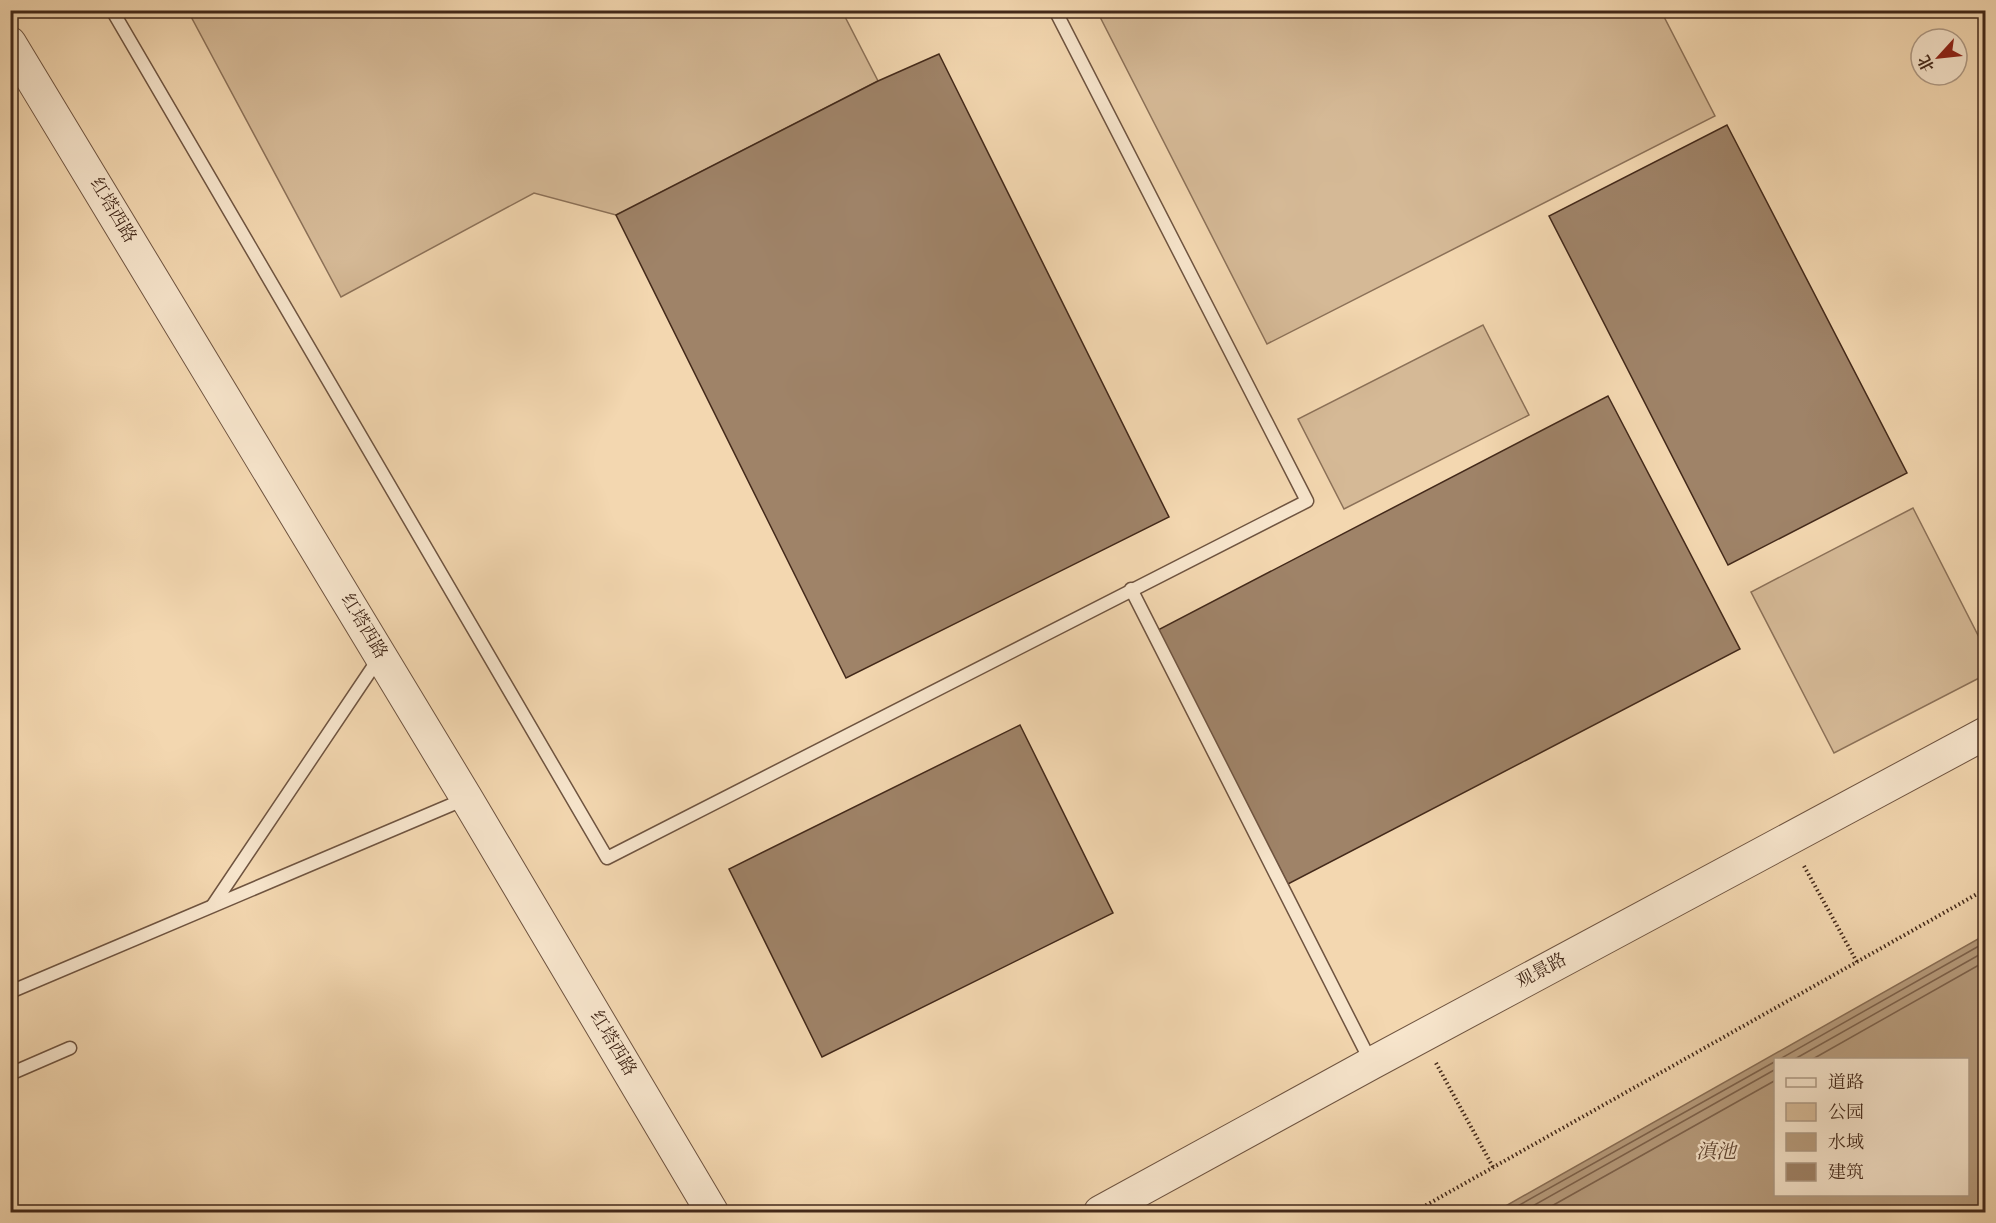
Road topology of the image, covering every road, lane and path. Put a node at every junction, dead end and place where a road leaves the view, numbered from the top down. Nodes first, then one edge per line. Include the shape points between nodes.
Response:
1 (112, 10) edge
2 (1056, 10) edge
3 (10, 43) edge
4 (1131, 590) junction
5 (381, 656) junction
6 (1986, 733) edge
7 (466, 799) junction
8 (1790, 839) junction
9 (1986, 890) edge
10 (212, 906) junction
11 (1857, 962) junction
12 (10, 992) edge
13 (1421, 1037) junction
14 (70, 1048) dead end
15 (1372, 1063) junction
16 (10, 1074) edge
17 (1493, 1167) junction
18 (712, 1212) edge
19 (1100, 1212) edge
20 (1414, 1212) edge

1 - 4 lane via 607,858
2 - 4 lane via 1306,501
3 - 5 street, 红塔西路
4 - 15 lane
5 - 7 street, 红塔西路
5 - 10 lane
6 - 8 street, 观景路
7 - 10 lane
7 - 18 street, 红塔西路
8 - 11 path
8 - 13 street, 观景路
9 - 11 path
10 - 12 lane
11 - 17 path
13 - 15 street, 观景路
13 - 17 path
14 - 16 lane
15 - 19 street, 观景路
17 - 20 path

